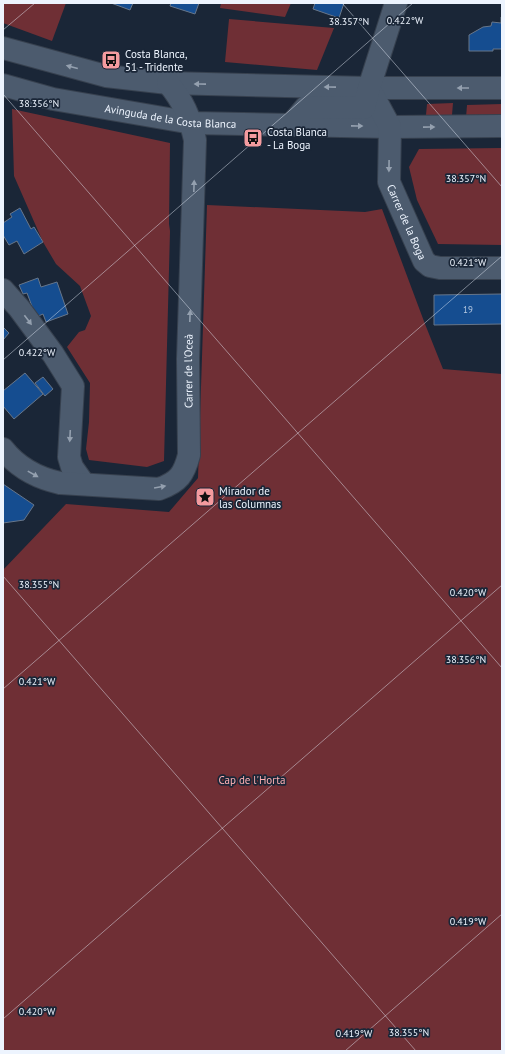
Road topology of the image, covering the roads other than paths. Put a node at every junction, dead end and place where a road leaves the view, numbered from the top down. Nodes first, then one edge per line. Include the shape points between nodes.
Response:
1 (396, 3) edge
2 (3, 48) edge
3 (168, 83) junction
4 (3, 85) edge
5 (369, 88) junction
6 (502, 88) edge
7 (192, 123) junction
8 (291, 125) junction
9 (502, 126) edge
10 (390, 127) junction
11 (502, 268) edge
12 (3, 290) edge
13 (4, 451) edge
14 (84, 484) junction

1 - 5 street
3 -> 2 street via 106,76
5 -> 3 street
3 - 7 street, Carrer de l'Oceà via 179,97
4 - 7 street, Avinguda de la Costa Blanca via 53,99
6 -> 5 street
5 - 8 street via 364,108 306,107
5 - 10 street
7 - 8 street, Avinguda de la Costa Blanca
14 -> 7 street, Carrer de l'Oceà via 160,489 180,478 186,468 189,455 188,359 195,140
8 -> 10 street, Avinguda de la Costa Blanca
10 -> 9 street, Avinguda de la Costa Blanca
10 -> 11 street, Carrer de la Boga via 389,182 424,261 430,266 440,268
12 -> 14 street via 53,354 73,386 68,457
13 -> 14 street, Carrer de l'Oceà via 31,474 60,483

